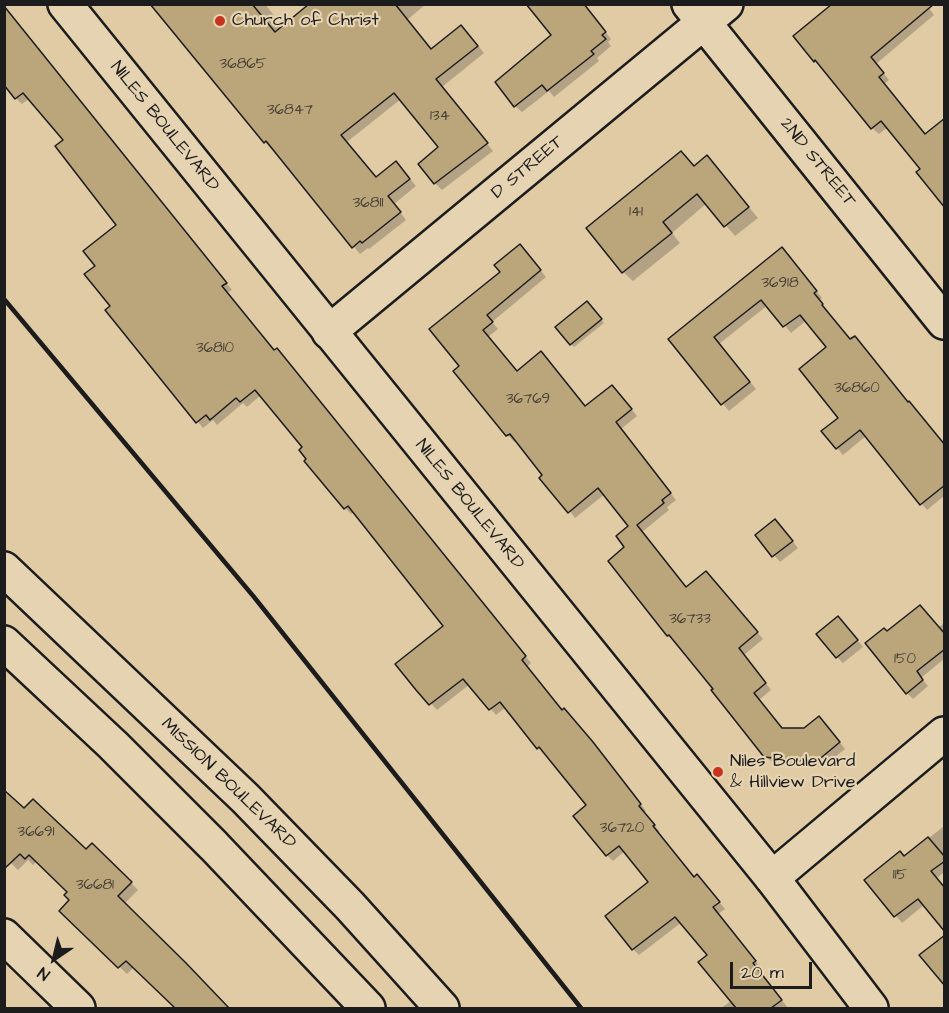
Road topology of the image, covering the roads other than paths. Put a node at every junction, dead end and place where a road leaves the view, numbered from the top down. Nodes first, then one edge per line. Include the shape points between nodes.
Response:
1 (65, 4) edge
2 (706, 10) edge
3 (945, 322) edge
4 (329, 332) junction
5 (4, 569) edge
6 (4, 643) edge
7 (945, 734) edge
8 (772, 878) junction
9 (4, 936) edge
10 (78, 1008) edge
11 (368, 1008) edge
12 (442, 1008) edge
13 (871, 1008) edge

1 - 4 main road, NILES BOULEVARD
2 - 3 main road, 2ND STREET
2 - 4 main road, D STREET
4 - 8 main road, NILES BOULEVARD
5 - 12 main road, MISSION BOULEVARD via 245,798
6 - 11 main road via 214,846
7 - 8 main road
8 - 13 main road, NILES BOULEVARD
9 - 10 main road

